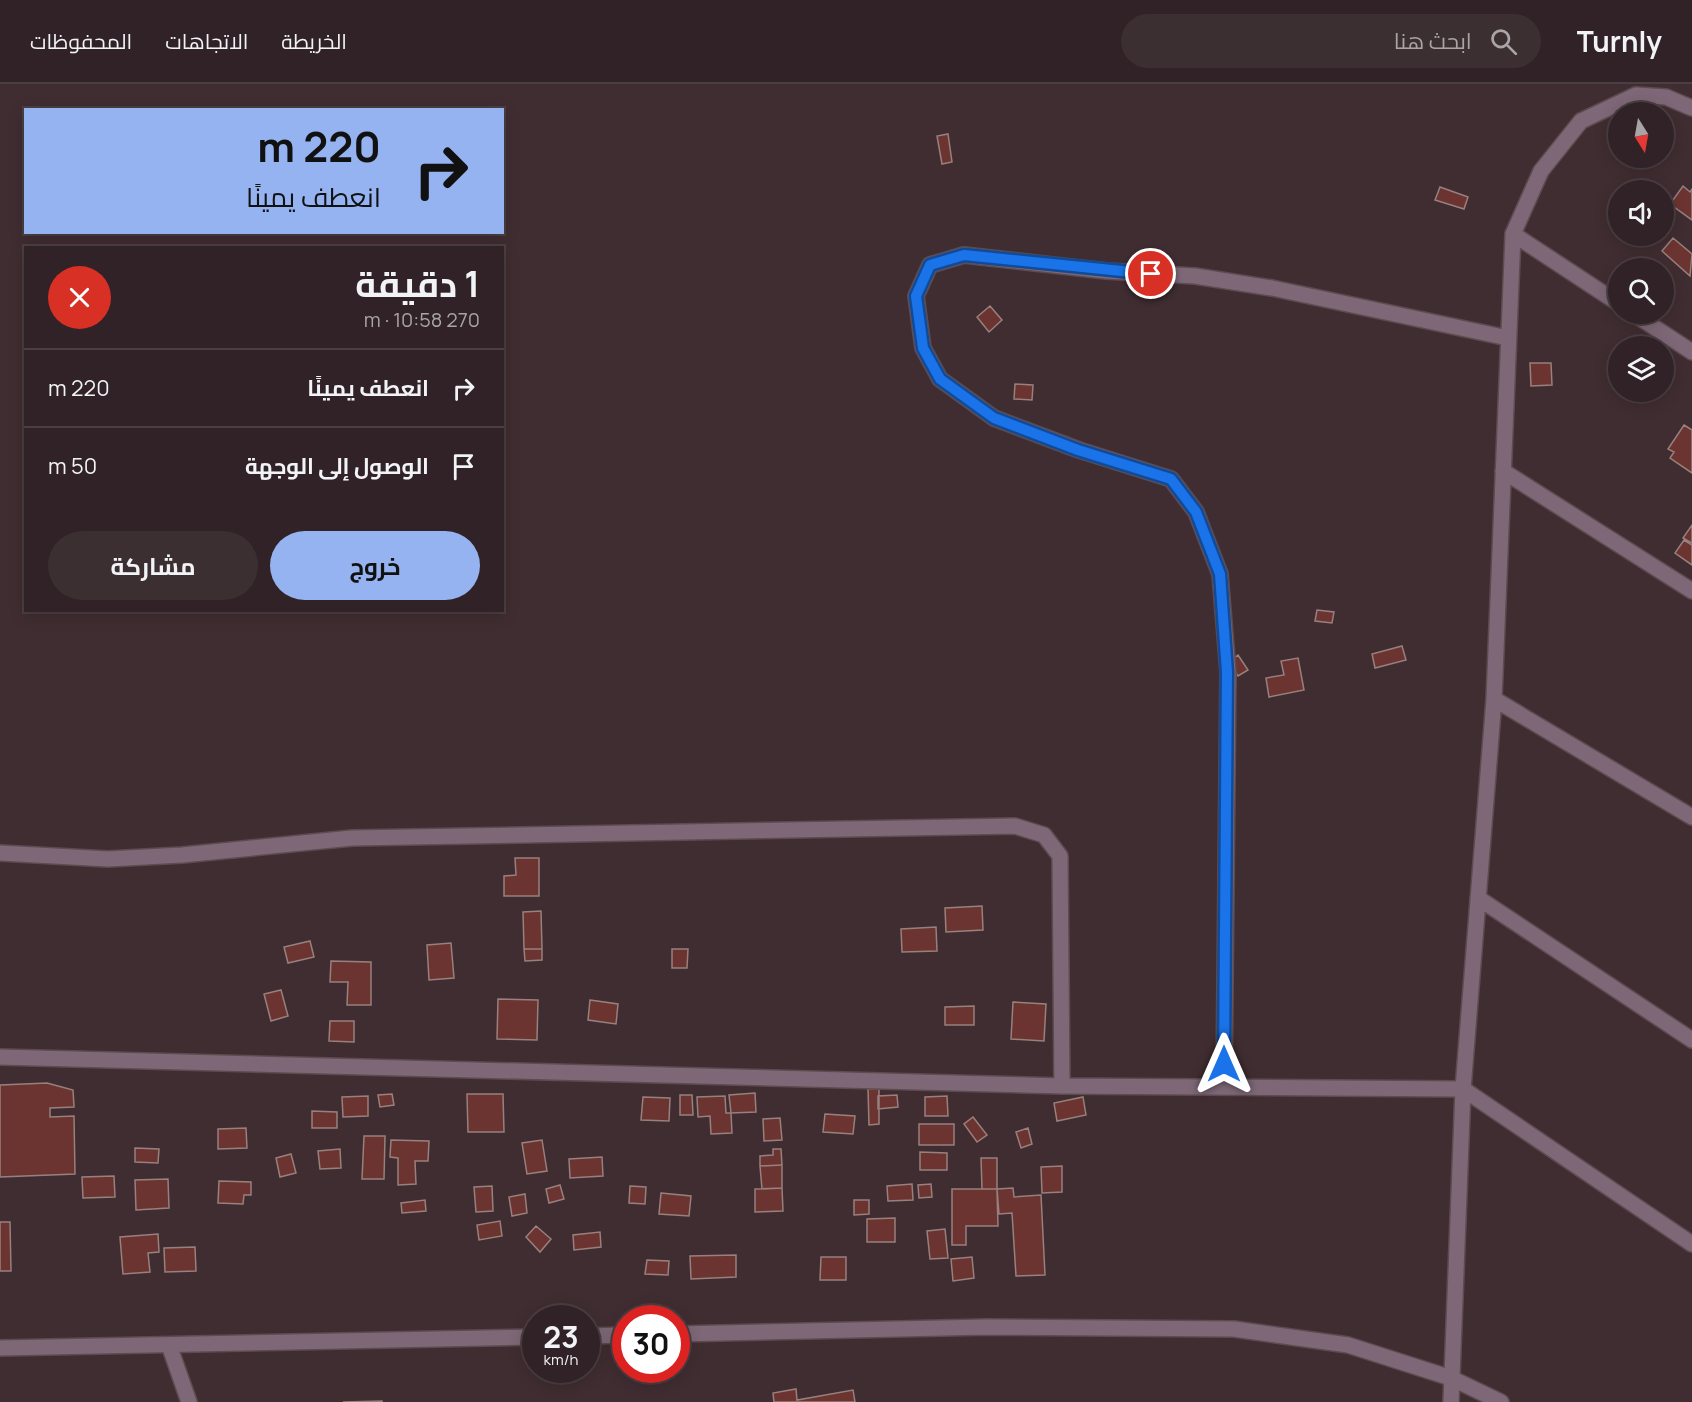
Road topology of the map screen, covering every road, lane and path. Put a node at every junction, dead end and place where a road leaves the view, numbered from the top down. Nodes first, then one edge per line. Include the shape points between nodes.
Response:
1 (1692, 108) edge
2 (1513, 234) junction
3 (1608, 296) edge
4 (1649, 324) edge
5 (1508, 338) junction
6 (1692, 352) edge
7 (1503, 471) junction
8 (1692, 591) edge
9 (1494, 699) junction
10 (1692, 817) edge
11 (0, 853) edge
12 (1478, 898) junction
13 (1692, 1040) edge
14 (0, 1057) edge
15 (1062, 1086) junction
16 (1224, 1087) junction
17 (1463, 1089) junction
18 (1692, 1244) edge
19 (690, 1334) edge
20 (522, 1337) edge
21 (169, 1345) junction
22 (0, 1348) edge
23 (1451, 1378) junction
24 (189, 1402) edge
25 (1451, 1402) edge
26 (1501, 1402) edge

1 - 2 street via 1666,97 1636,95 1581,120 1541,171
2 - 3 street
2 - 5 street
4 - 6 street
5 - 7 street
5 - 16 street via 1272,288 1195,276 1106,271 964,255 930,265 916,296 923,348 940,379 994,418 1171,479 1196,512 1220,574 1227,672
7 - 8 street
7 - 9 street
9 - 10 street
9 - 12 street
11 - 15 street via 108,859 352,838 1015,826 1044,836 1060,856
12 - 13 street
12 - 17 street
14 - 15 street
15 - 16 street
16 - 17 street
17 - 18 street
17 - 23 street
19 - 23 street via 987,1327 1234,1329 1348,1346
20 - 21 street
21 - 22 street
21 - 24 street
23 - 25 street
23 - 26 street

